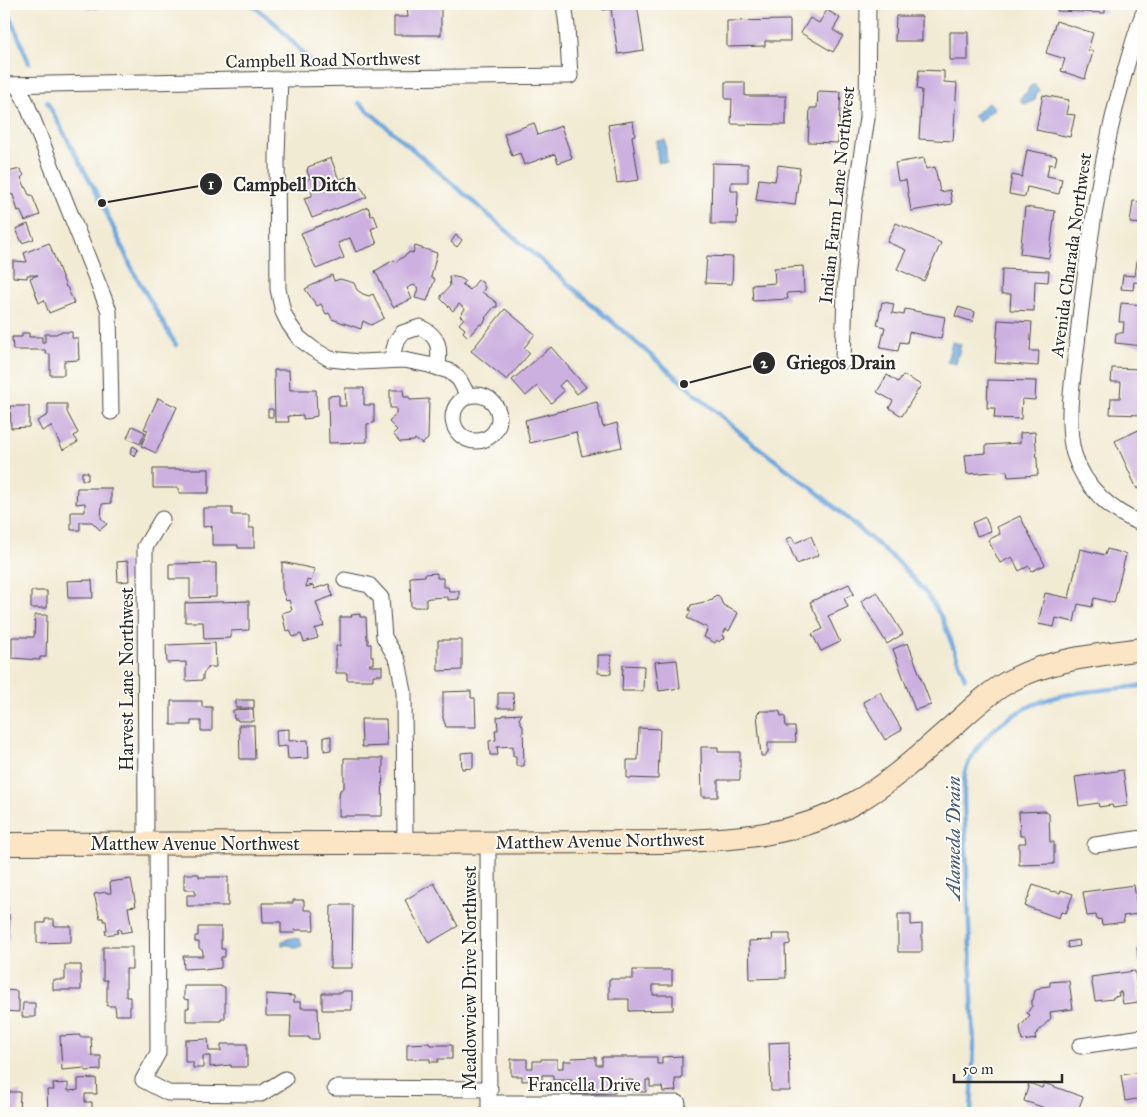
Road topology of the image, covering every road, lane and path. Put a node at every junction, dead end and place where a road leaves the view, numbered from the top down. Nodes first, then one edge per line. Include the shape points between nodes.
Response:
1 (564, 4) edge
2 (868, 4) edge
3 (1143, 14) edge
4 (280, 79) junction
5 (10, 85) edge
6 (391, 360) junction
7 (843, 360) dead end
8 (438, 368) junction
9 (468, 396) dead end
10 (111, 412) dead end
11 (162, 519) dead end
12 (1143, 524) edge
13 (346, 580) dead end
14 (1143, 649) edge
15 (1143, 838) edge
16 (488, 842) junction
17 (405, 843) junction
18 (4, 844) edge
19 (152, 845) junction
20 (1096, 845) dead end
21 (1143, 1037) edge
22 (1080, 1046) dead end
23 (285, 1079) dead end
24 (335, 1088) dead end
25 (490, 1102) edge
26 (678, 1103) dead end

1 - 4 street, Campbell Road Northwest via 570,76
2 - 7 street, Indian Farm Lane Northwest via 867,118 845,289
3 - 12 street, Avenida Charada Northwest via 1128,58 1106,147 1090,234 1070,428 1073,453 1082,475 1098,496 1117,511
4 - 5 street, Campbell Road Northwest
4 - 6 street via 278,289 283,312 299,338 330,358 360,362
5 - 10 street via 26,102 109,311
6 - 8 street
6 - 8 street via 402,333 420,327 436,340 440,349
8 - 9 street via 449,371 459,380
11 - 19 street, Harvest Lane Northwest via 145,547
13 - 17 street via 369,585 381,598 384,638 398,661 404,692
14 - 16 street, Matthew Avenue Northwest via 1066,661 1033,670 1008,682 989,694 898,774 853,804 795,828 730,840
15 - 20 street
16 - 17 street, Matthew Avenue Northwest
16 - 25 street, Meadowview Drive Northwest
17 - 19 street, Matthew Avenue Northwest
18 - 19 street, Matthew Avenue Northwest
19 - 23 street, Harvest Lane Northwest via 158,1053 143,1080 168,1093 261,1094
21 - 22 street
24 - 25 street, Francella Drive
25 - 26 street, Francella Drive

